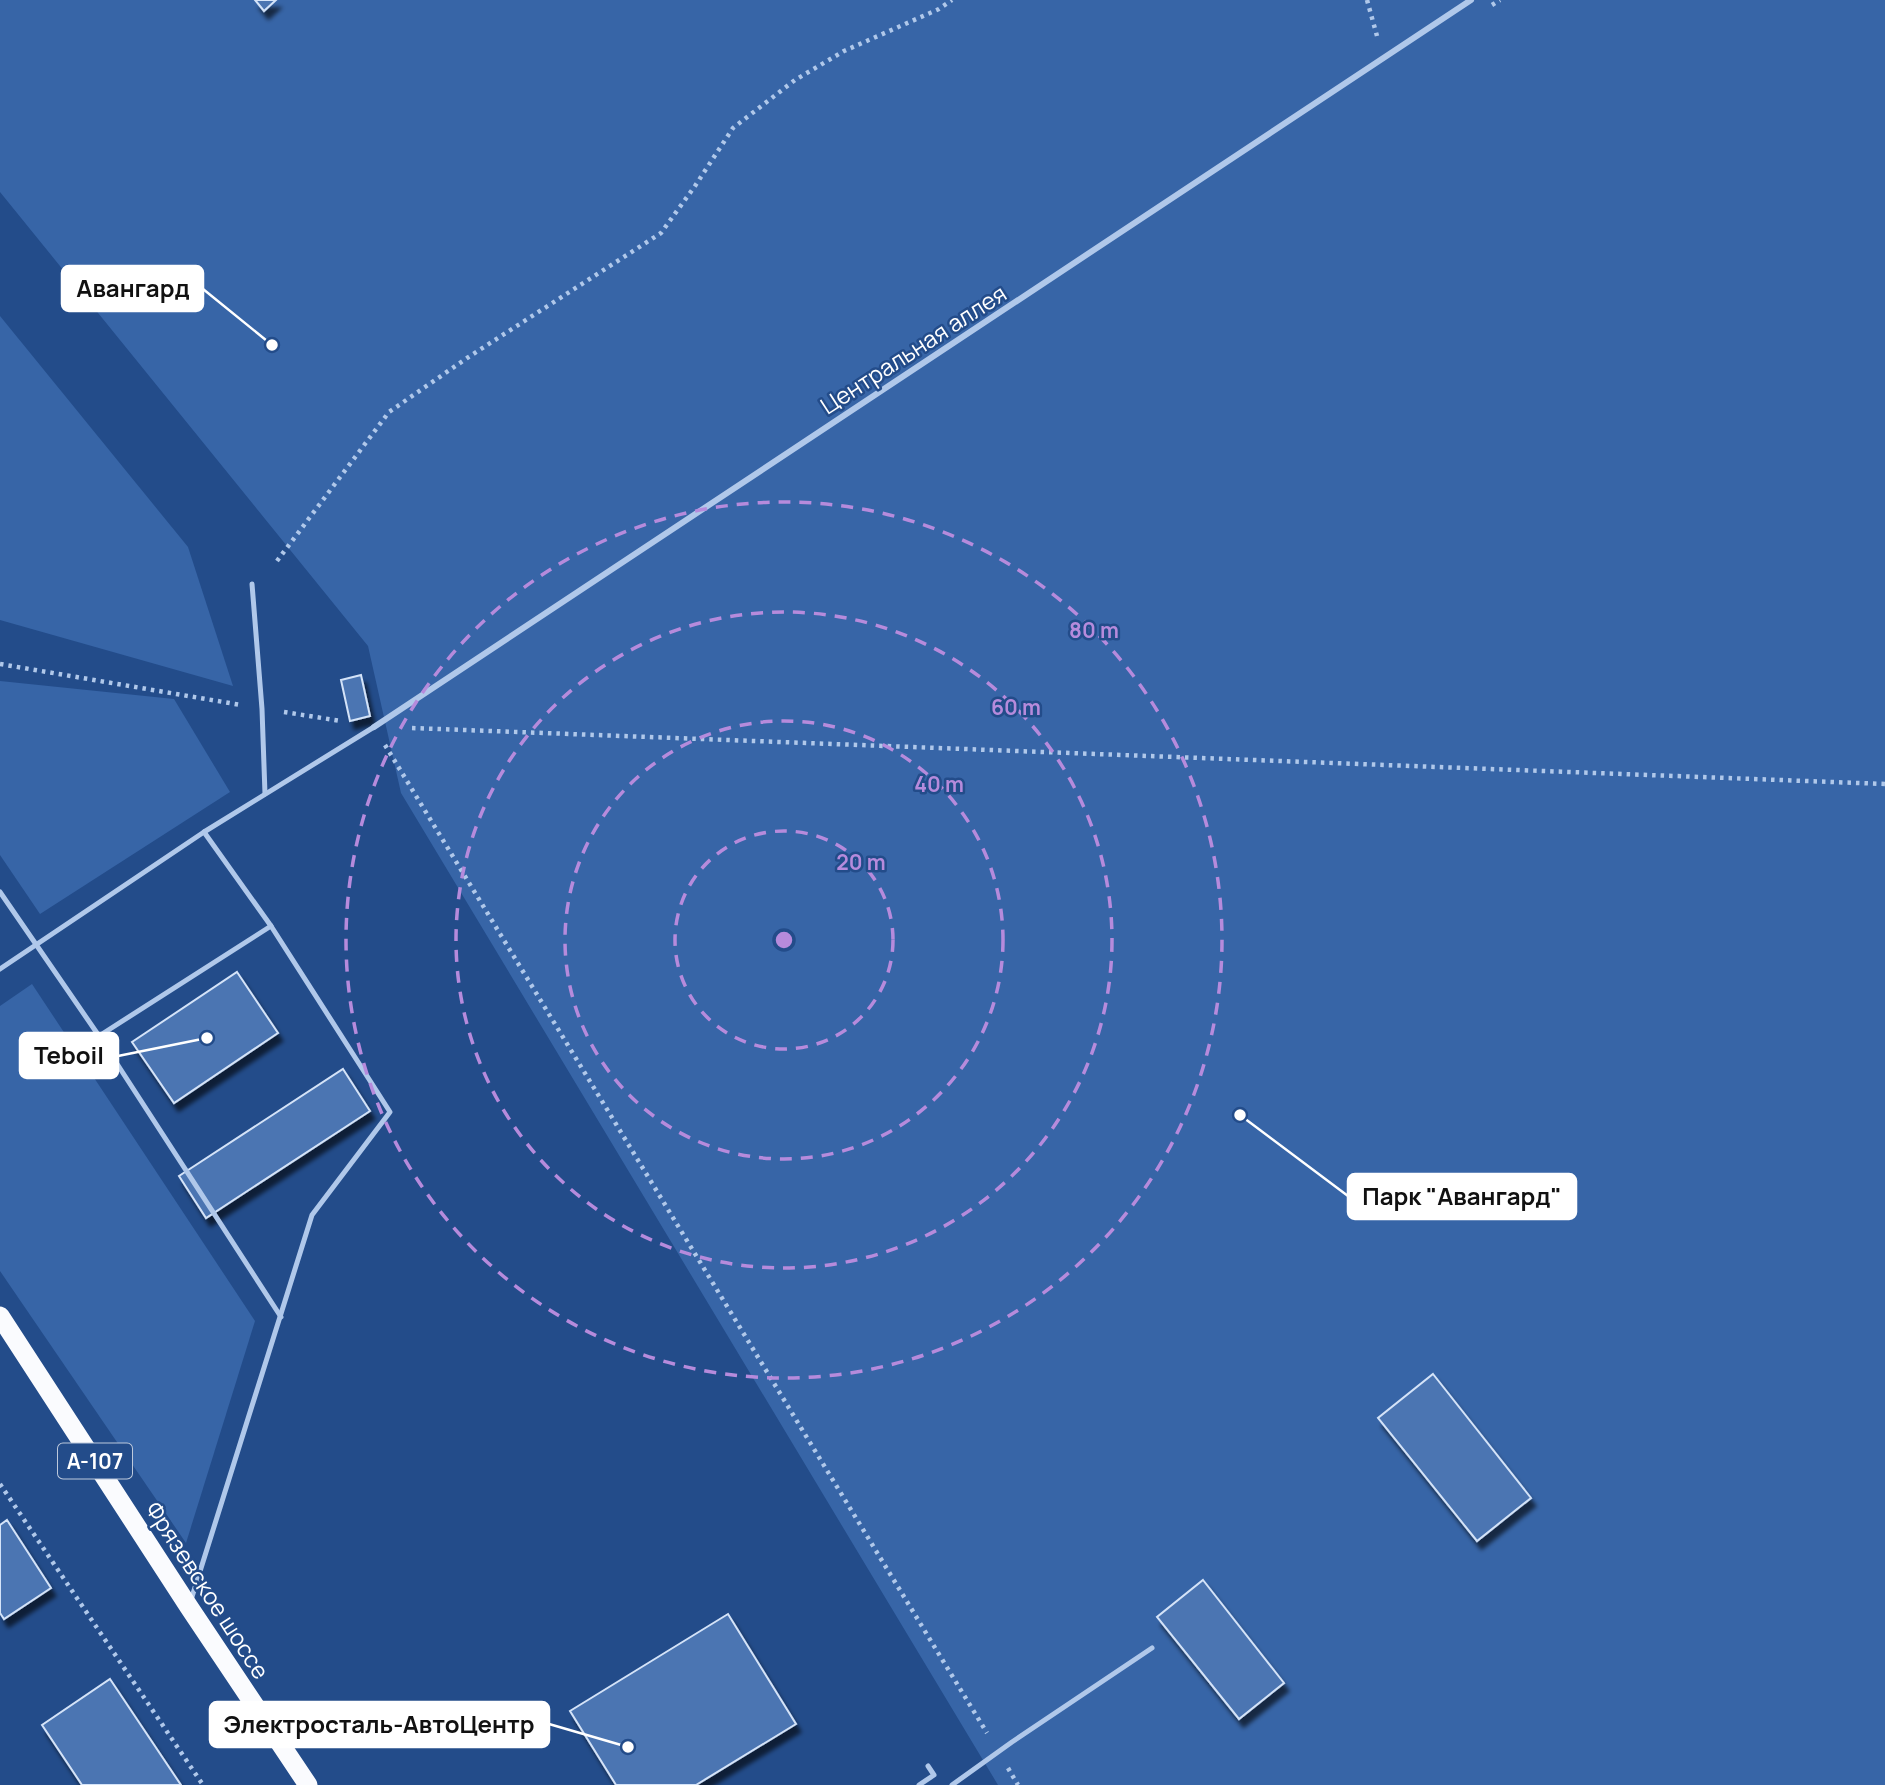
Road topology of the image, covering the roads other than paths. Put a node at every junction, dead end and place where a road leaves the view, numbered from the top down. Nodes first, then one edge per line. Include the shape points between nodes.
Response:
1 (1471, 0) edge
2 (252, 583) dead end
3 (374, 727) joint
4 (265, 794) junction
5 (204, 832) junction
6 (0, 892) edge
7 (271, 926) junction
8 (36, 946) junction
9 (0, 969) edge
10 (99, 1037) junction
11 (0, 1316) edge
12 (281, 1317) junction
13 (189, 1606) junction
14 (1153, 1648) dead end
15 (928, 1766) dead end
16 (308, 1785) edge
17 (919, 1785) edge
18 (952, 1785) edge

1 - 3 street, Центральная аллея
2 - 4 lane
3 - 4 lane
4 - 5 lane
5 - 7 lane
5 - 8 lane
6 - 8 lane
7 - 10 lane
7 - 12 lane via 390,1112 312,1215
8 - 9 lane
8 - 10 lane
10 - 12 lane
11 - 13 highway, Фрязевское шоссе / А-107
12 - 13 lane
13 - 16 highway, Фрязевское шоссе / А-107
14 - 18 lane
15 - 17 lane via 934,1776

